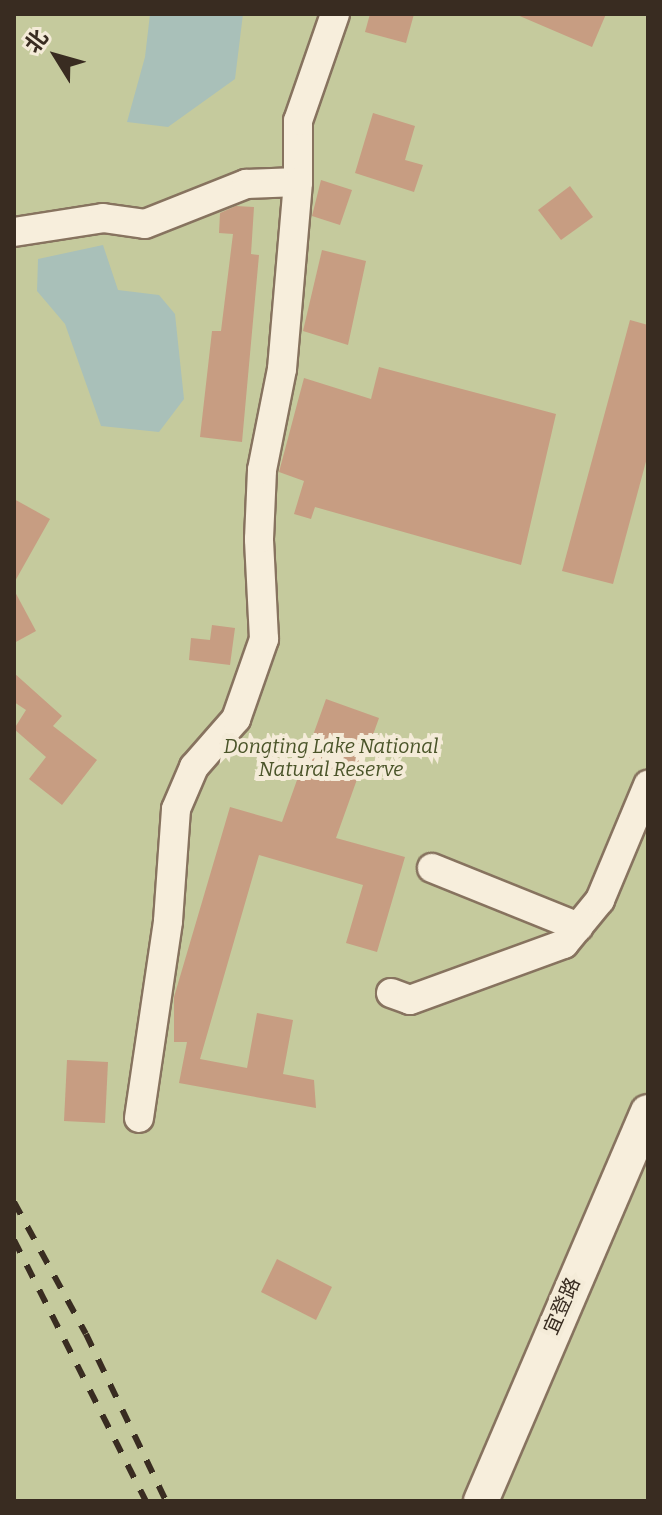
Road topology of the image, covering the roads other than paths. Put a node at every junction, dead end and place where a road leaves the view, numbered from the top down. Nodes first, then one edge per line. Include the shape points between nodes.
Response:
1 (335, 14) edge
2 (298, 182) junction
3 (14, 232) edge
4 (648, 785) edge
5 (432, 868) dead end
6 (579, 927) junction
7 (391, 993) dead end
8 (648, 1112) edge
9 (139, 1118) dead end
10 (481, 1501) edge

1 - 2 street via 298,121
2 - 3 street via 246,184 145,224 103,218
2 - 9 street via 282,369 262,470 264,639 236,719 194,767 176,809 165,950
4 - 6 street via 600,900
5 - 6 street
6 - 7 street via 564,944 509,967 410,1000
8 - 10 street, 宜登路

